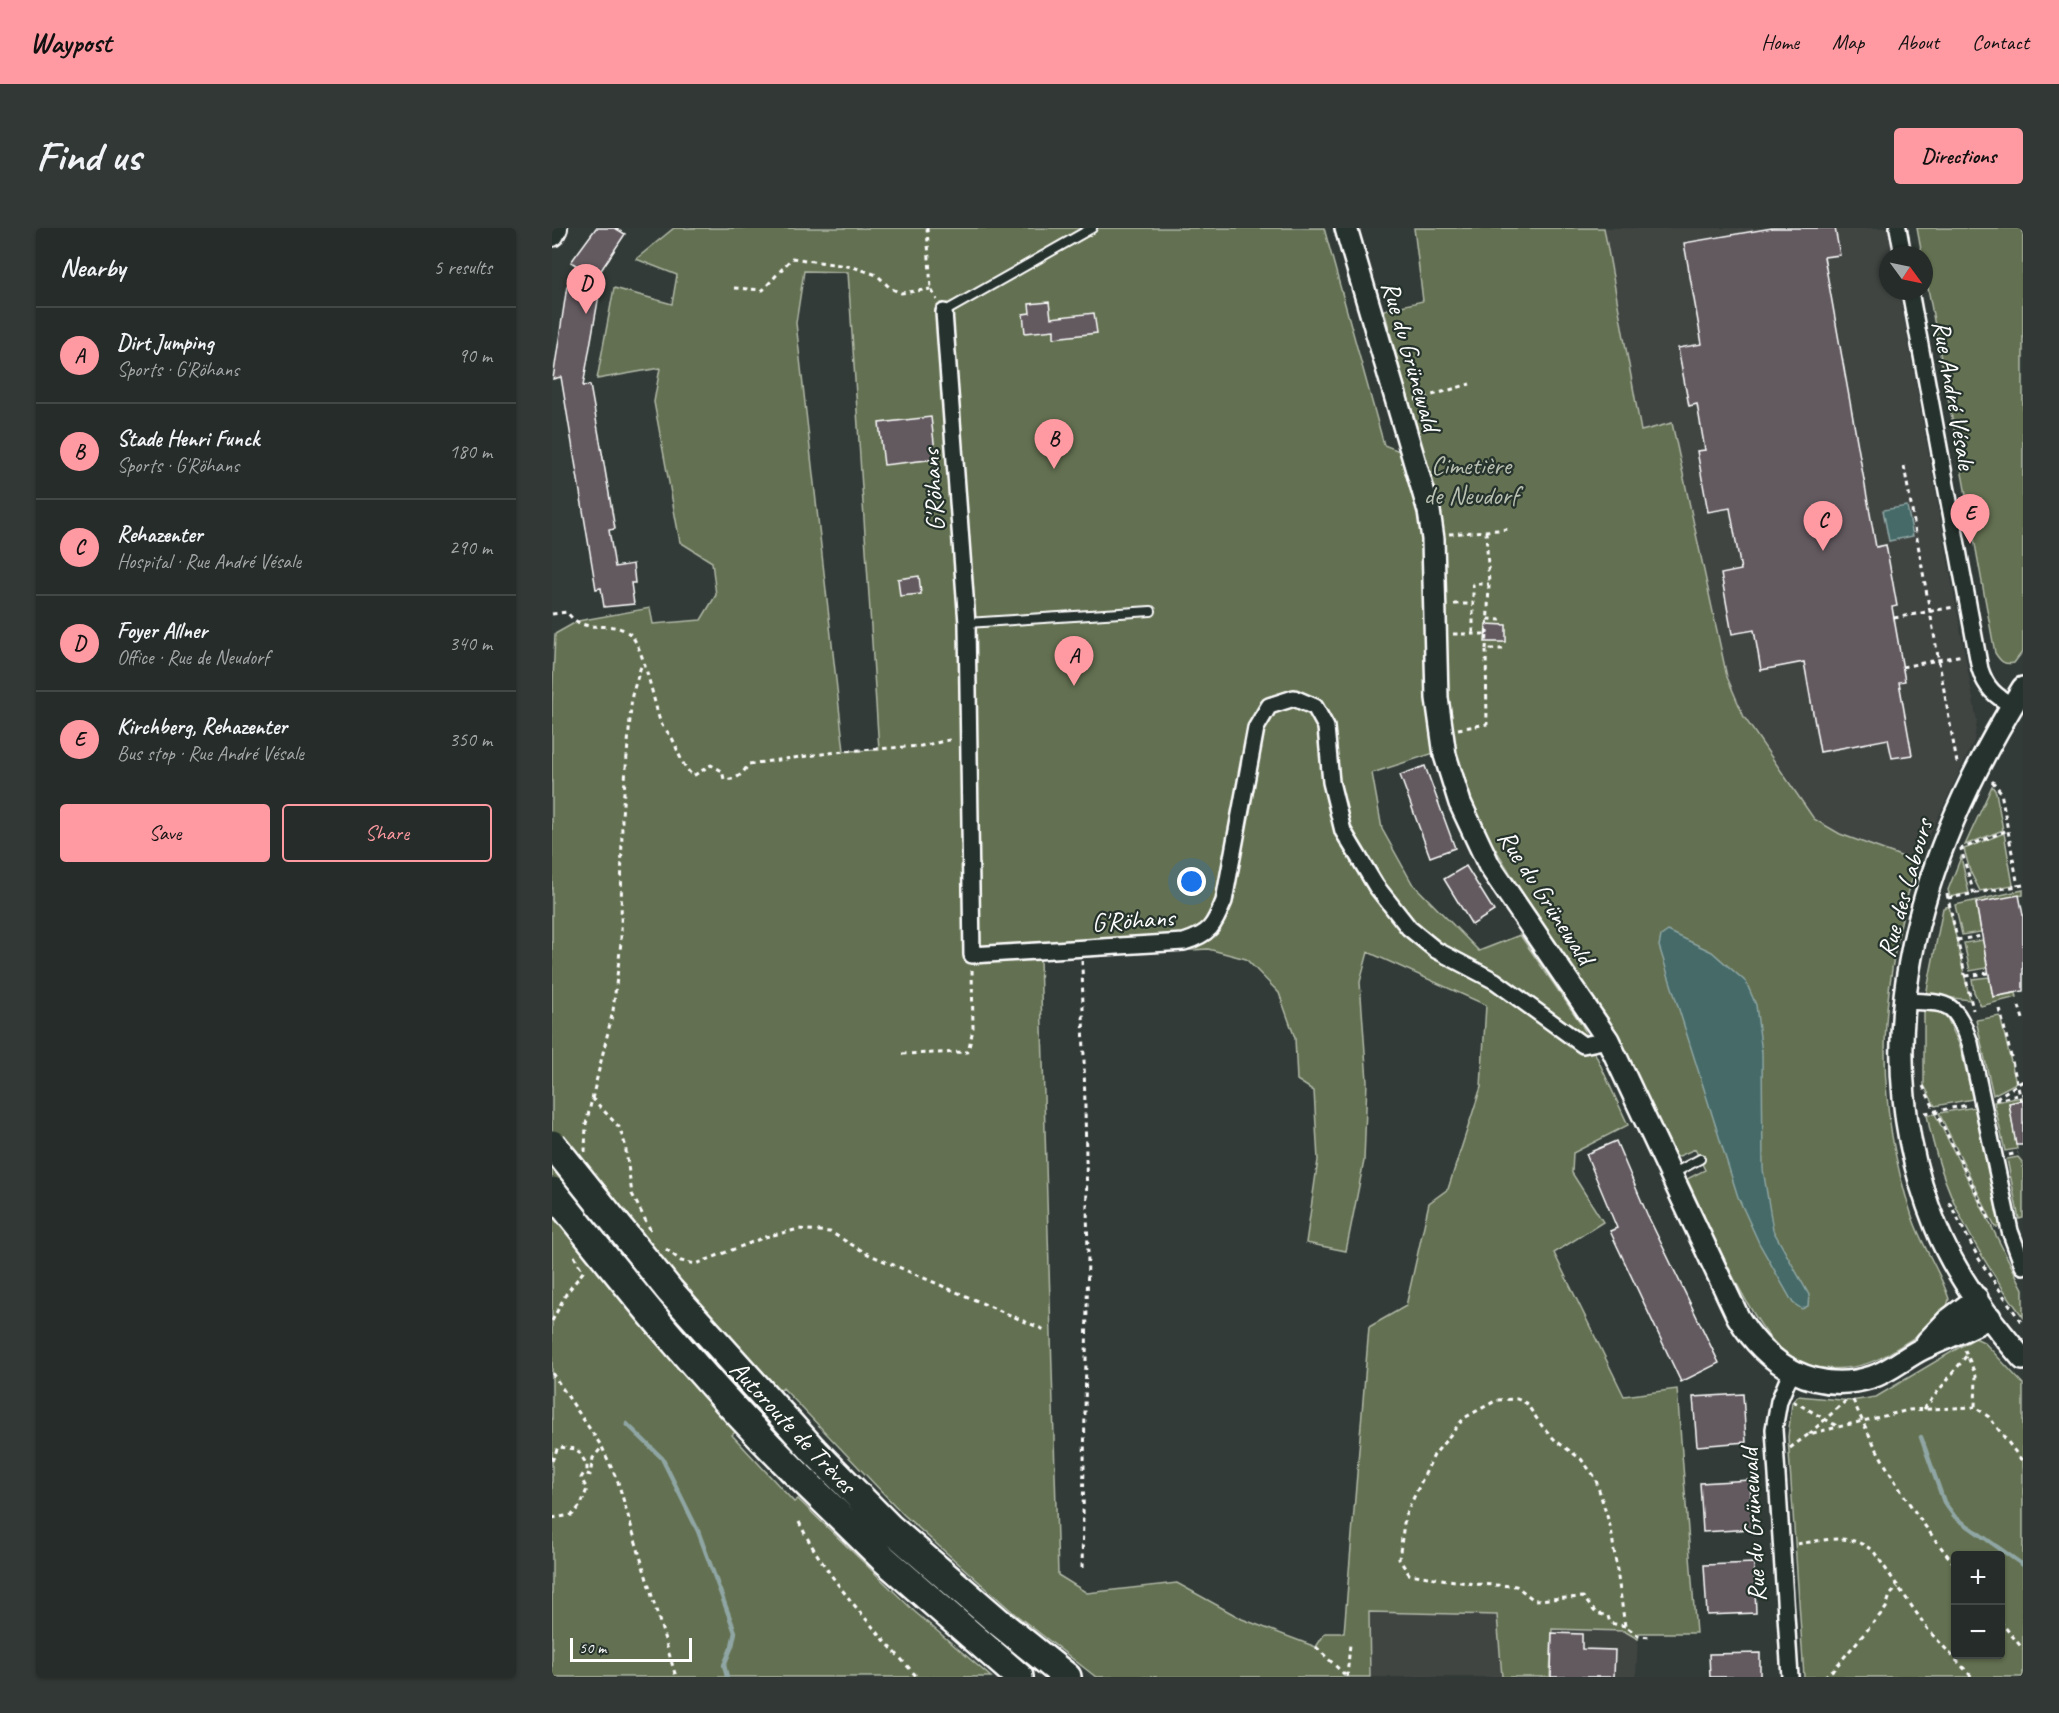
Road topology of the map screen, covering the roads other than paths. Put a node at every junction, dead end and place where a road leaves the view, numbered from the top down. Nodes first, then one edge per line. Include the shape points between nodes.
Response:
1 (555, 228) edge
2 (1092, 228) edge
3 (1346, 228) edge
4 (1898, 228) edge
5 (552, 234) edge
6 (1901, 246) edge
7 (1912, 300) edge
8 (944, 312) joint
9 (1151, 610) dead end
10 (967, 623) junction
11 (2018, 697) edge
12 (1904, 1001) junction
13 (1608, 1040) junction
14 (552, 1144) edge
15 (1700, 1159) dead end
16 (1672, 1174) junction
17 (552, 1191) edge
18 (2016, 1234) edge
19 (2023, 1266) edge
20 (1977, 1298) junction
21 (1990, 1317) junction
22 (1921, 1350) junction
23 (2023, 1359) edge
24 (1791, 1372) junction
25 (1019, 1677) edge
26 (1067, 1677) edge
27 (1790, 1677) edge

1 - 5 main road
2 - 8 lane
3 - 13 main road, Rue du Grünewald via 1429,511 1437,698 1445,755 1460,803 1489,865
4 - 6 street
7 - 11 street, Rue André Vésale via 1976,652 1986,686 1997,697
8 - 10 street, G'Röhans
9 - 10 lane
10 - 13 street, G'Röhans via 972,955 1184,942 1204,936 1216,922 1224,902 1256,728 1269,706 1294,698 1315,707 1326,727 1331,783 1343,831 1376,886 1410,928 1436,950 1495,981 1583,1045
11 - 12 main road, Rue des Labours via 1975,772 1951,825 1922,907
12 - 18 street via 1942,1004 1954,1009 1961,1019 1988,1097
12 - 20 main road, Rue des Labours via 1901,1071 1916,1169 1936,1228
13 - 16 main road, Rue du Grünewald
14 - 26 highway, Autoroute de Trèves, bridge via 677,1299 813,1450 889,1527
15 - 16 lane
16 - 24 main road, Rue du Grünewald via 1738,1317 1760,1348
17 - 25 highway, Autoroute de Trèves, bridge via 644,1308 793,1470 884,1559
18 - 19 street
20 - 21 main road, Rue des Labours
20 - 22 main road, Rue du Grünewald via 1948,1320
21 - 22 main road, Rue du Grünewald
21 - 23 main road, Rue des Labours
22 - 24 main road, Rue du Grünewald via 1892,1369 1852,1382 1831,1383
24 - 27 street, Rue du Grünewald via 1779,1401 1774,1429

